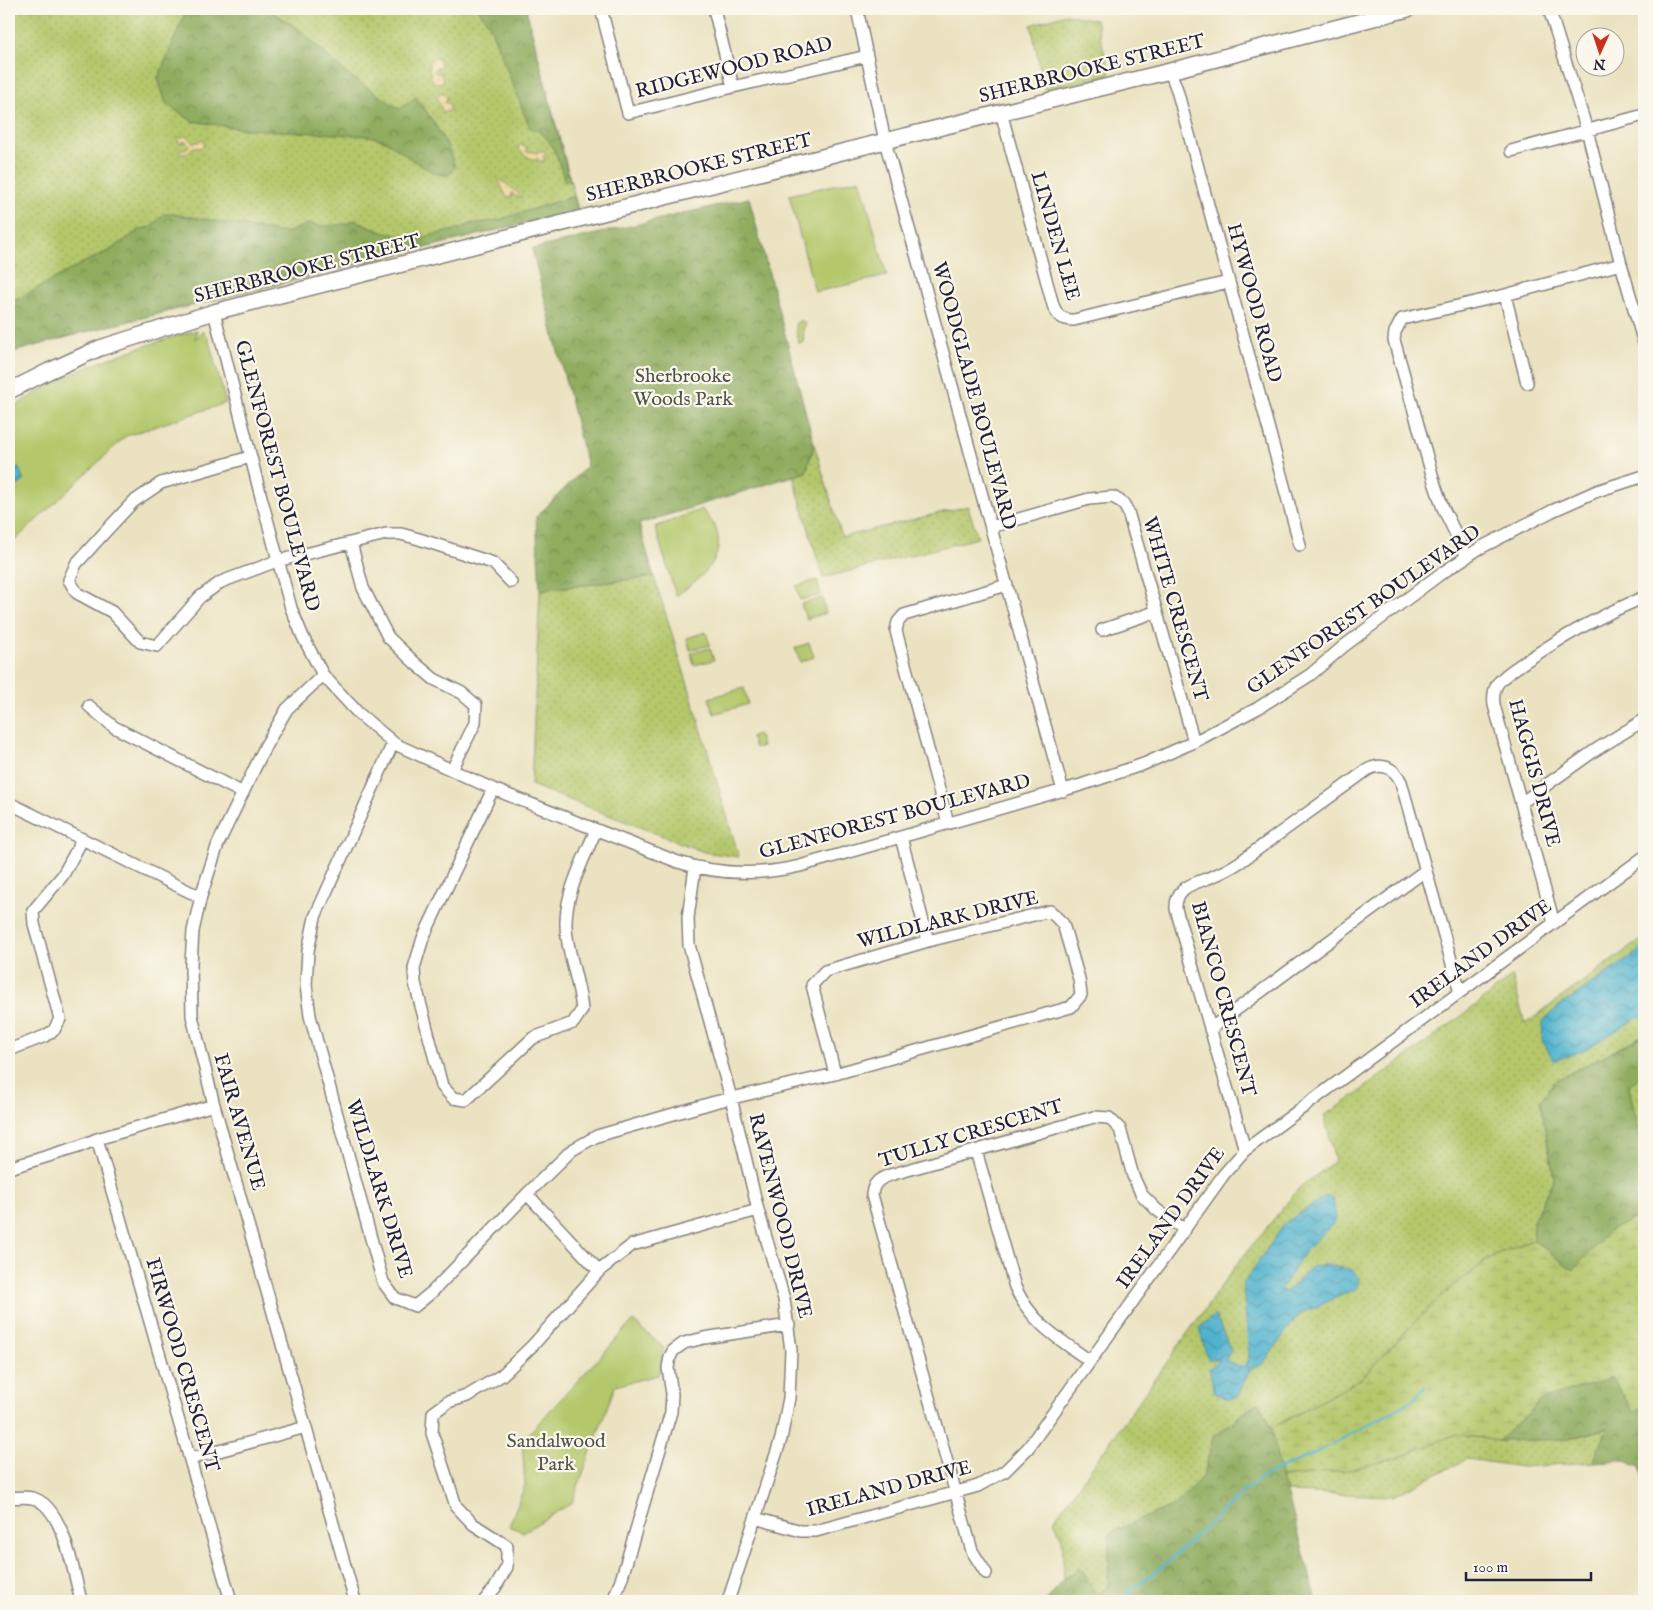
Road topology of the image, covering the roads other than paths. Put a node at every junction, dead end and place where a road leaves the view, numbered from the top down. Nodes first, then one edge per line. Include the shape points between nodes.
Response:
1 (601, 9) edge
2 (714, 9) edge
3 (857, 9) edge
4 (1408, 9) edge
5 (1549, 9) edge
6 (866, 56) junction
7 (1170, 70) junction
8 (733, 87) junction
9 (1000, 112) junction
10 (1644, 115) edge
11 (1586, 130) junction
12 (885, 141) junction
13 (1511, 151) dead end
14 (1621, 264) junction
15 (1228, 282) junction
16 (1505, 295) junction
17 (214, 312) junction
18 (1644, 343) edge
19 (1527, 383) dead end
20 (9, 391) edge
21 (250, 457) junction
22 (1644, 476) edge
23 (991, 527) junction
24 (351, 543) junction
25 (1300, 545) dead end
26 (1467, 556) junction
27 (278, 561) junction
28 (511, 582) dead end
29 (1007, 585) junction
30 (1644, 597) edge
31 (1156, 612) junction
32 (1102, 630) dead end
33 (323, 675) junction
34 (89, 706) dead end
35 (1644, 720) edge
36 (1194, 742) junction
37 (394, 743) junction
38 (452, 770) junction
39 (493, 789) junction
40 (1063, 791) junction
41 (243, 793) junction
42 (9, 803) edge
43 (1521, 803) junction
44 (948, 823) junction
45 (596, 830) junction
46 (901, 837) junction
47 (82, 840) junction
48 (1644, 857) edge
49 (696, 867) junction
50 (1426, 870) junction
51 (201, 896) junction
52 (1554, 922) junction
53 (928, 941) junction
54 (1460, 992) junction
55 (1210, 1028) junction
56 (9, 1050) edge
57 (835, 1074) junction
58 (731, 1098) junction
59 (214, 1105) junction
60 (97, 1139) junction
61 (1245, 1150) junction
62 (976, 1151) junction
63 (9, 1168) edge
64 (527, 1194) junction
65 (758, 1210) junction
66 (1185, 1230) junction
67 (599, 1271) junction
68 (789, 1325) junction
69 (1090, 1361) junction
70 (306, 1427) junction
71 (190, 1459) junction
72 (956, 1493) junction
73 (9, 1498) edge
74 (755, 1518) junction
75 (986, 1573) dead end
76 (81, 1601) edge
77 (231, 1601) edge
78 (355, 1601) edge
79 (484, 1601) edge
80 (613, 1601) edge
81 (728, 1601) edge

1 - 8 street, RIDGEWOOD ROAD via 628,113
2 - 8 street
3 - 6 street, WOODGLADE BOULEVARD
4 - 7 main road, SHERBROOKE STREET
5 - 11 street
6 - 8 street, RIDGEWOOD ROAD
6 - 12 street, WOODGLADE BOULEVARD
7 - 9 main road, SHERBROOKE STREET
7 - 15 street, HYWOOD ROAD
9 - 12 main road, SHERBROOKE STREET
9 - 15 street, LINDEN LEE via 1053,305 1061,318 1074,320
10 - 11 street
11 - 13 street
11 - 14 street
12 - 17 main road, SHERBROOKE STREET
12 - 23 street, WOODGLADE BOULEVARD
14 - 16 street
14 - 18 street
15 - 25 street, HYWOOD ROAD
16 - 19 street
16 - 26 street via 1402,319 1395,332 1394,340 1435,485
17 - 20 main road, SHERBROOKE STREET via 100,348
17 - 21 street, GLENFOREST BOULEVARD
21 - 27 street, GLENFOREST BOULEVARD
21 - 27 street via 161,483 134,502 105,532 76,564 69,580 77,593 112,612 140,642 157,646 200,597 221,582
22 - 26 street, GLENFOREST BOULEVARD via 1597,491 1552,511
23 - 29 street, WOODGLADE BOULEVARD
23 - 31 street, WHITE CRESCENT via 1089,499 1113,497 1123,503 1128,512
24 - 27 street
24 - 28 street via 386,534 400,534 493,564
24 - 38 street via 363,588 388,637 434,679 462,692 476,705 475,722
26 - 36 street, GLENFOREST BOULEVARD via 1344,646 1310,675 1258,708
27 - 33 street, GLENFOREST BOULEVARD via 296,621
29 - 40 street, WOODGLADE BOULEVARD
29 - 44 street via 904,615 898,622 896,631
30 - 43 street, HAGGIS DRIVE via 1595,619 1550,645 1503,678 1496,687 1494,705
31 - 32 street
31 - 36 street, WHITE CRESCENT
33 - 37 street, GLENFOREST BOULEVARD via 358,712
33 - 41 street, FAIR AVENUE via 288,709
34 - 41 street via 114,728
35 - 43 street
36 - 40 street, GLENFOREST BOULEVARD via 1144,764
37 - 38 street, GLENFOREST BOULEVARD
37 - 64 street, WILDLARK DRIVE via 315,917 306,985 310,1016 383,1282 394,1298 415,1306
38 - 39 street, GLENFOREST BOULEVARD
39 - 45 street, GLENFOREST BOULEVARD
39 - 45 street via 422,938 414,968 442,1086 453,1098 466,1100 533,1038 572,1023 582,1010 567,941 566,915 572,887
40 - 44 street, GLENFOREST BOULEVARD
41 - 51 street, FAIR AVENUE via 218,844
42 - 47 street
43 - 52 street, HAGGIS DRIVE
44 - 46 street, GLENFOREST BOULEVARD
45 - 49 street, GLENFOREST BOULEVARD
46 - 49 street, GLENFOREST BOULEVARD via 780,871 738,874
46 - 53 street
47 - 51 street
47 - 56 street via 63,875 33,911 60,1019 54,1030 45,1036
48 - 52 street, IRELAND DRIVE
49 - 58 street, RAVENWOOD DRIVE via 688,918 689,945
50 - 54 street, BIANCO CRESCENT
50 - 55 street
50 - 55 street, BIANCO CRESCENT via 1398,775 1379,766 1367,770 1240,862 1185,887 1178,894 1176,908
51 - 59 street, FAIR AVENUE via 193,931 192,1016
52 - 54 street, IRELAND DRIVE
53 - 57 street, WILDLARK DRIVE via 826,971 812,985
53 - 57 street, WILDLARK DRIVE via 1050,911 1063,924 1082,995 1071,1007
54 - 61 street, IRELAND DRIVE
55 - 61 street, BIANCO CRESCENT
57 - 58 street, WILDLARK DRIVE
58 - 64 street, WILDLARK DRIVE via 597,1136 572,1150
58 - 65 street, RAVENWOOD DRIVE
59 - 60 street
59 - 70 street, FAIR AVENUE
60 - 63 street
60 - 71 street, FIRWOOD CRESCENT
61 - 66 street, IRELAND DRIVE
62 - 66 street, TULLY CRESCENT via 1094,1117 1109,1118 1120,1129 1133,1176 1142,1195
62 - 69 street via 1015,1287 1023,1304 1043,1328
62 - 72 street, TULLY CRESCENT via 890,1175 876,1182 872,1195
64 - 67 street
65 - 67 street via 632,1245
65 - 68 street, RAVENWOOD DRIVE
66 - 69 street, IRELAND DRIVE
67 - 79 street via 533,1346 502,1375 433,1413 432,1433 456,1506 473,1524 507,1546 507,1567
68 - 74 street, RAVENWOOD DRIVE via 791,1371 787,1411
68 - 80 street via 684,1343 670,1357 671,1412
69 - 72 street, IRELAND DRIVE via 1016,1461 990,1480
70 - 71 street
70 - 78 street, FAIR AVENUE
71 - 77 street, FIRWOOD CRESCENT
72 - 74 street, IRELAND DRIVE via 816,1531 798,1530
72 - 75 street, TULLY CRESCENT via 972,1551
73 - 76 street via 33,1498 52,1511 62,1529
74 - 81 street, RAVENWOOD DRIVE

